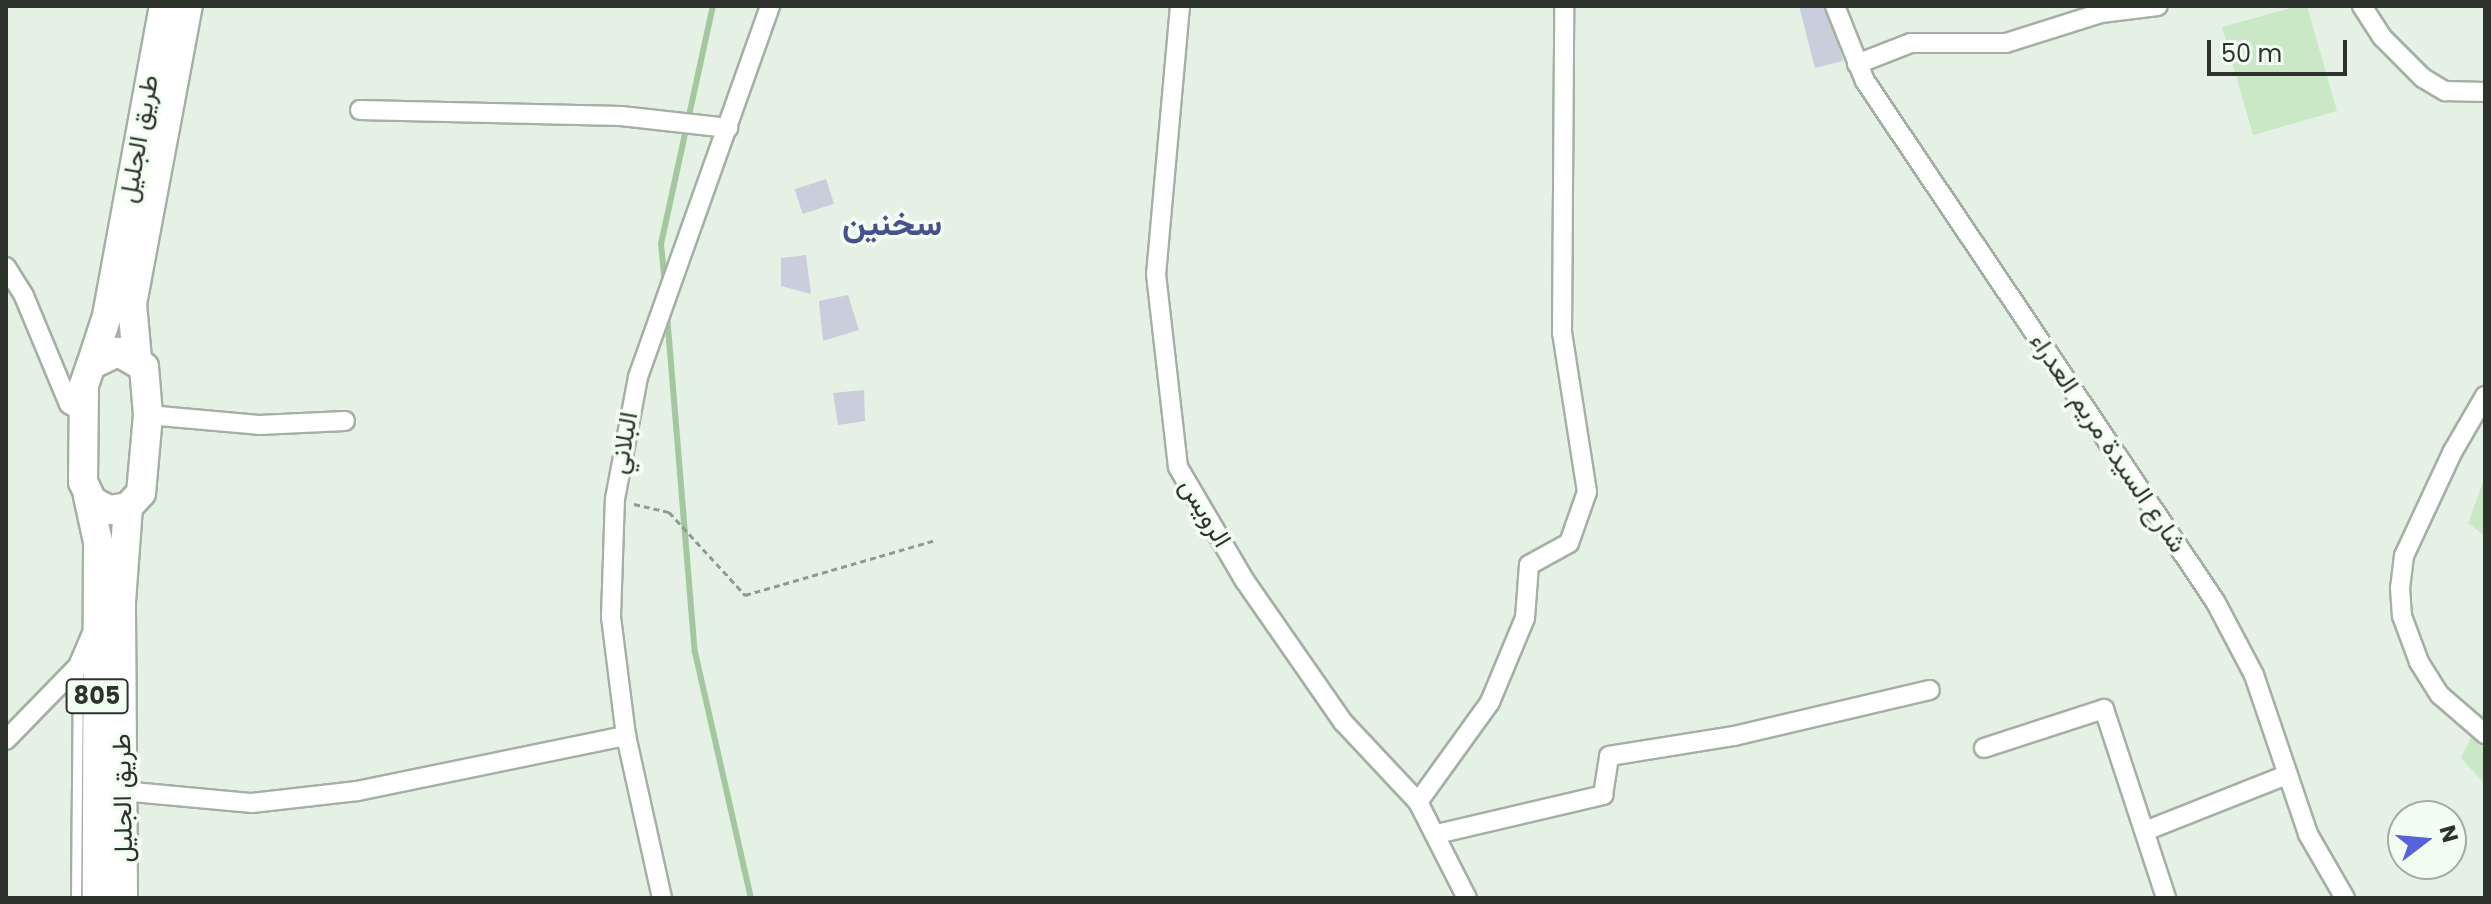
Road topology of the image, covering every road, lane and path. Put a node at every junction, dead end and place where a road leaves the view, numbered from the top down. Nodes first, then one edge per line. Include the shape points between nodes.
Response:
1 (164, 6) edge
2 (188, 6) edge
3 (770, 6) edge
4 (1180, 6) edge
5 (1564, 6) edge
6 (1835, 6) edge
7 (2158, 6) edge
8 (2362, 6) edge
9 (1857, 64) junction
10 (2485, 92) edge
11 (360, 110) dead end
12 (728, 128) junction
13 (6, 267) edge
14 (137, 359) junction
15 (91, 365) junction
16 (2485, 396) edge
17 (84, 413) junction
18 (148, 415) junction
19 (345, 421) dead end
20 (88, 496) junction
21 (615, 499) junction
22 (128, 507) junction
23 (935, 540) dead end
24 (97, 624) junction
25 (78, 666) junction
26 (1930, 690) dead end
27 (2485, 734) edge
28 (626, 736) junction
29 (6, 740) edge
30 (1984, 748) dead end
31 (2284, 776) junction
32 (122, 791) junction
33 (1418, 802) junction
34 (2145, 831) junction
35 (1437, 834) junction
36 (76, 898) edge
37 (97, 898) edge
38 (123, 898) edge
39 (662, 898) edge
40 (1467, 898) edge
41 (2166, 898) edge
42 (2345, 898) edge

1 - 15 main road, طريق الجليل / 805 via 107,316
2 - 14 main road, طريق الجليل / 805 via 132,304
3 - 12 street, البلاني
4 - 33 street, الرويس via 1156,274 1178,467 1245,581 1343,722
5 - 33 street via 1562,333 1587,492 1569,543 1529,565 1525,618 1490,702
6 - 9 street, شارع السيدة مريم العدراء
7 - 9 street via 2101,13 2006,43 1911,43
8 - 10 street via 2382,37 2423,78 2445,91
9 - 31 street, شارع السيدة مريم العدراء via 2215,601 2254,675
11 - 12 street via 621,116
12 - 21 street, البلاني via 638,377
13 - 17 street via 37,324 69,404
14 - 15 main road via 108,353
14 - 18 main road, 805 via 148,377
15 - 17 main road, 805
16 - 27 street via 2404,556 2400,588 2402,616 2419,662 2440,695
17 - 20 main road, 805 via 83,482
18 - 19 street via 259,425
18 - 22 main road, 805 via 143,487
20 - 22 main road via 109,510
20 - 24 main road, طريق الجليل / 805 via 98,542
21 - 23 path via 669,512 745,595
21 - 28 street, البلاني via 611,617
22 - 32 main road, طريق الجليل / 805 via 121,543
24 - 25 street
24 - 37 main road, طريق الجليل / 805
25 - 29 street
25 - 36 lane
26 - 35 street via 1734,736 1609,756 1603,795
28 - 32 street via 357,791 267,802
28 - 39 street, البلاني
30 - 34 street via 2104,709
31 - 34 street
31 - 42 street, شارع السيدة مريم العدراء via 2308,834
32 - 38 main road, طريق الجليل / 805
33 - 35 street, الرويس
34 - 41 street
35 - 40 street, الرويس

